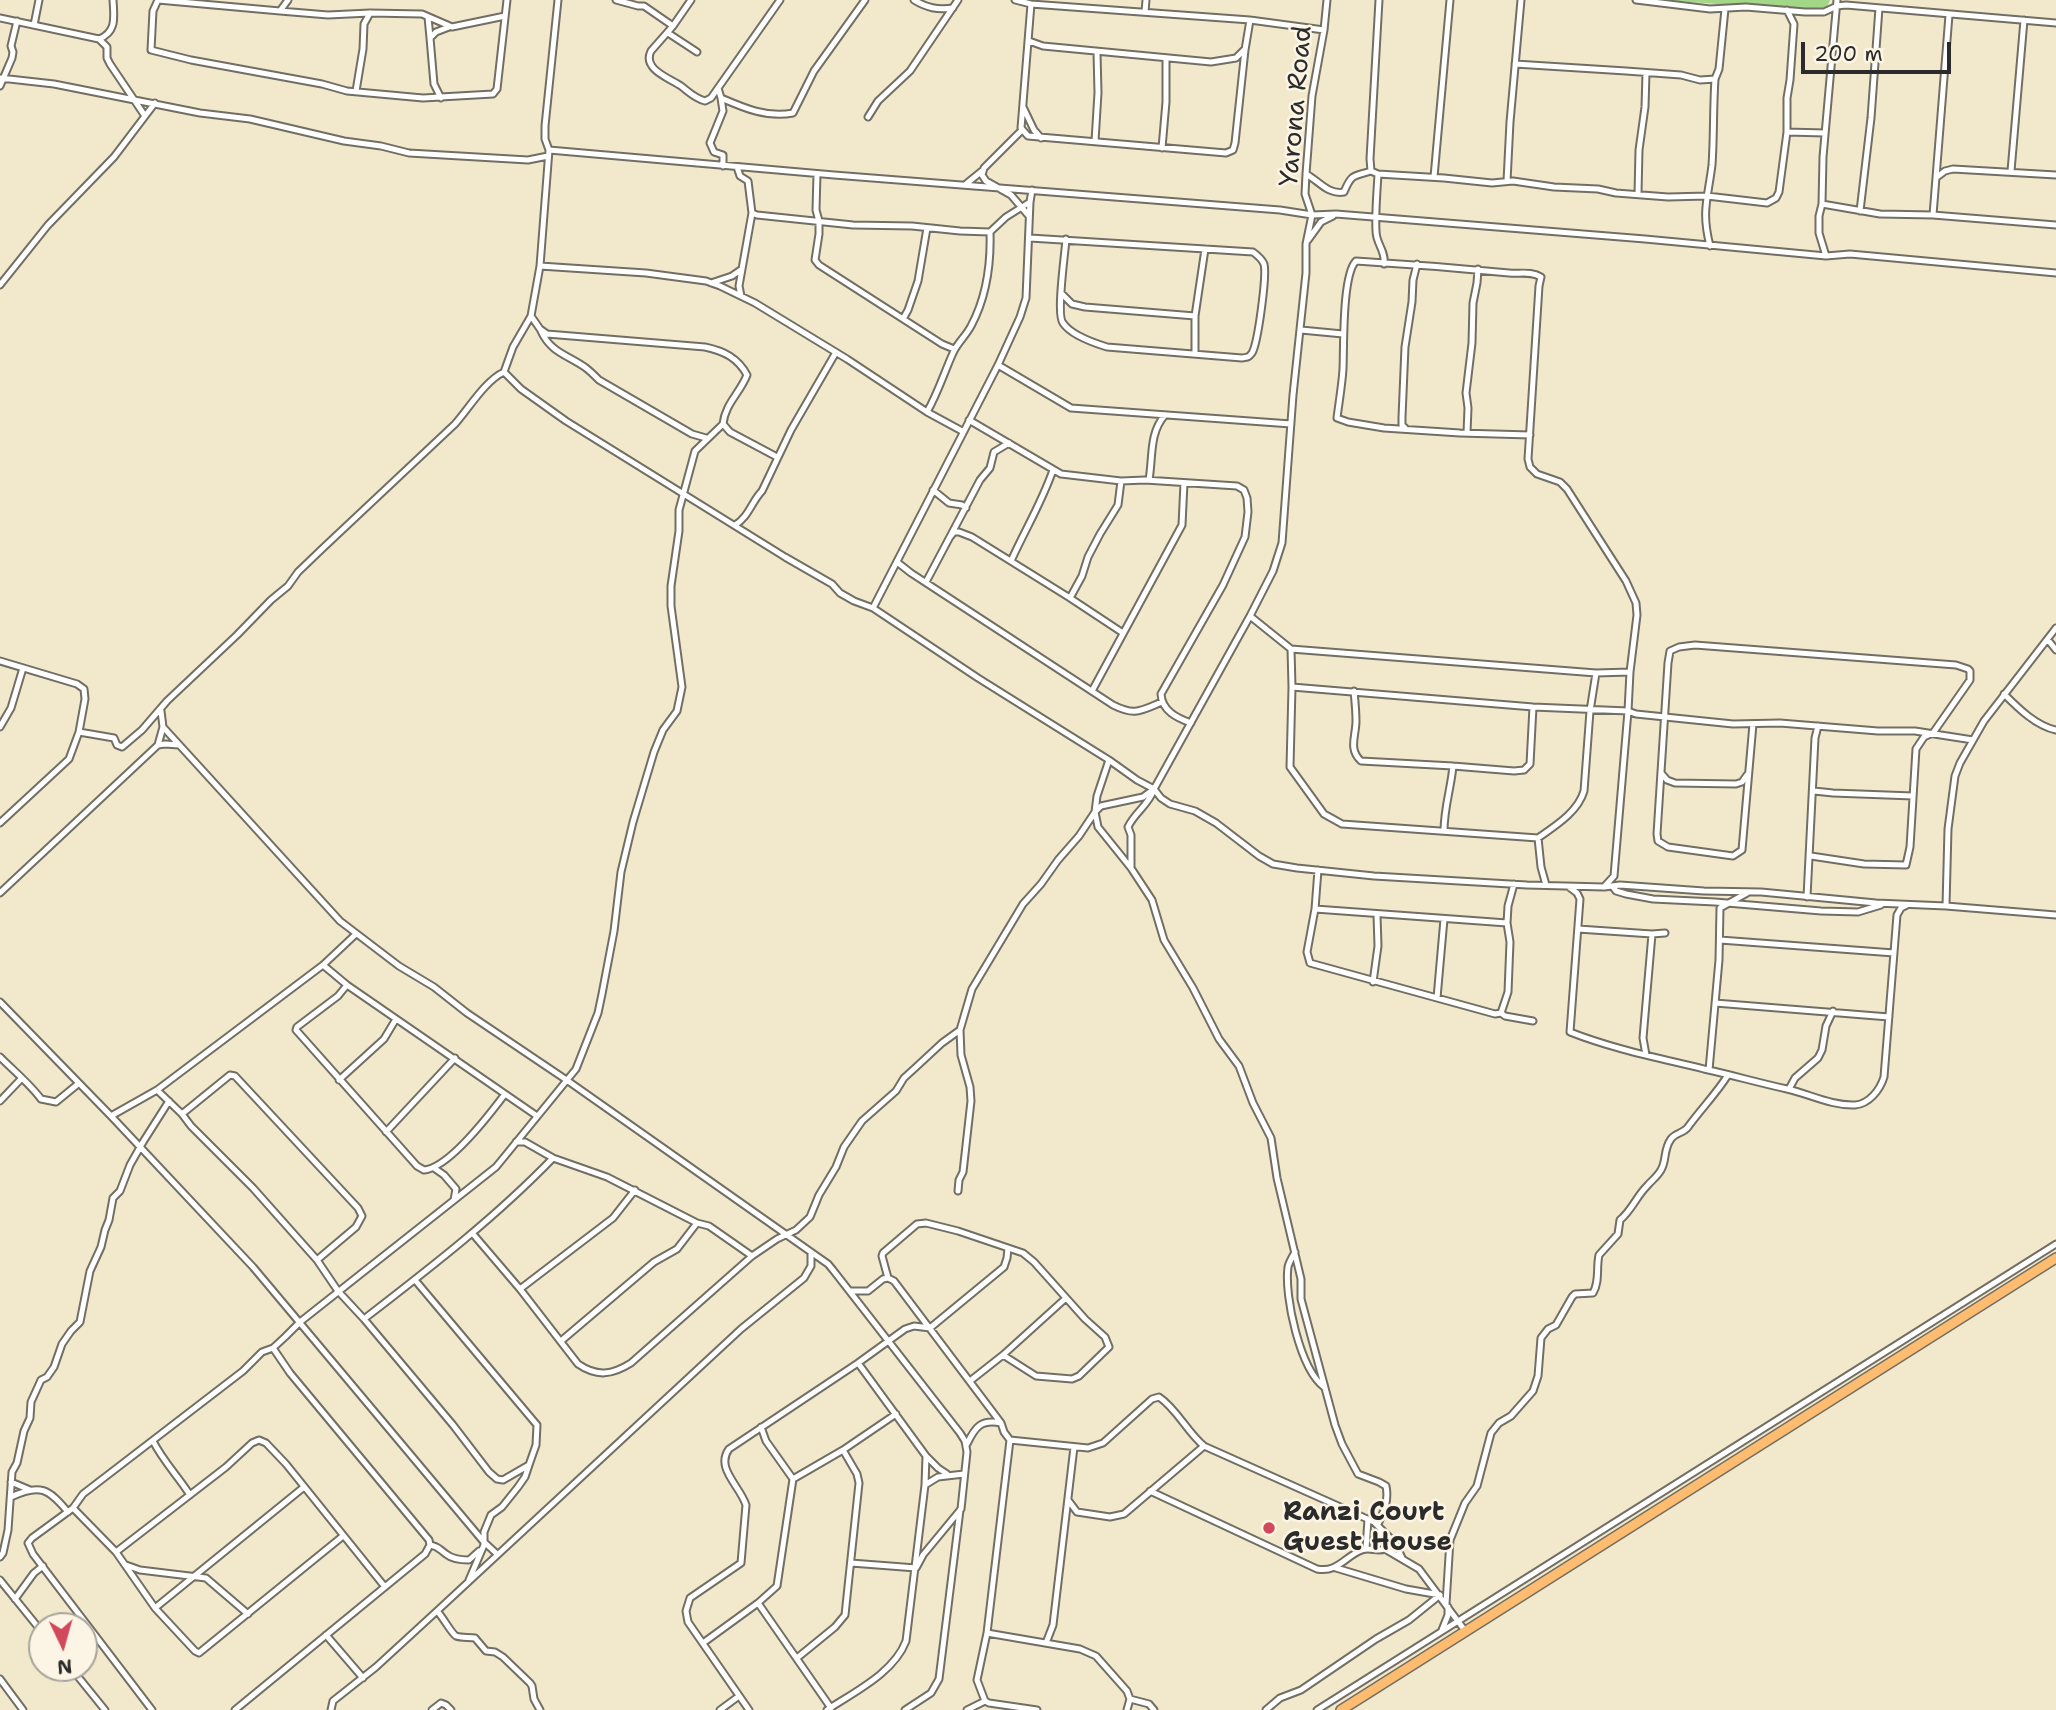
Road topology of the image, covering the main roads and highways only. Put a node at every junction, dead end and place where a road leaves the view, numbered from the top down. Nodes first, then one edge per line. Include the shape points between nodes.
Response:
1 (2056, 1258) edge
2 (1340, 1710) edge

1 - 2 highway

